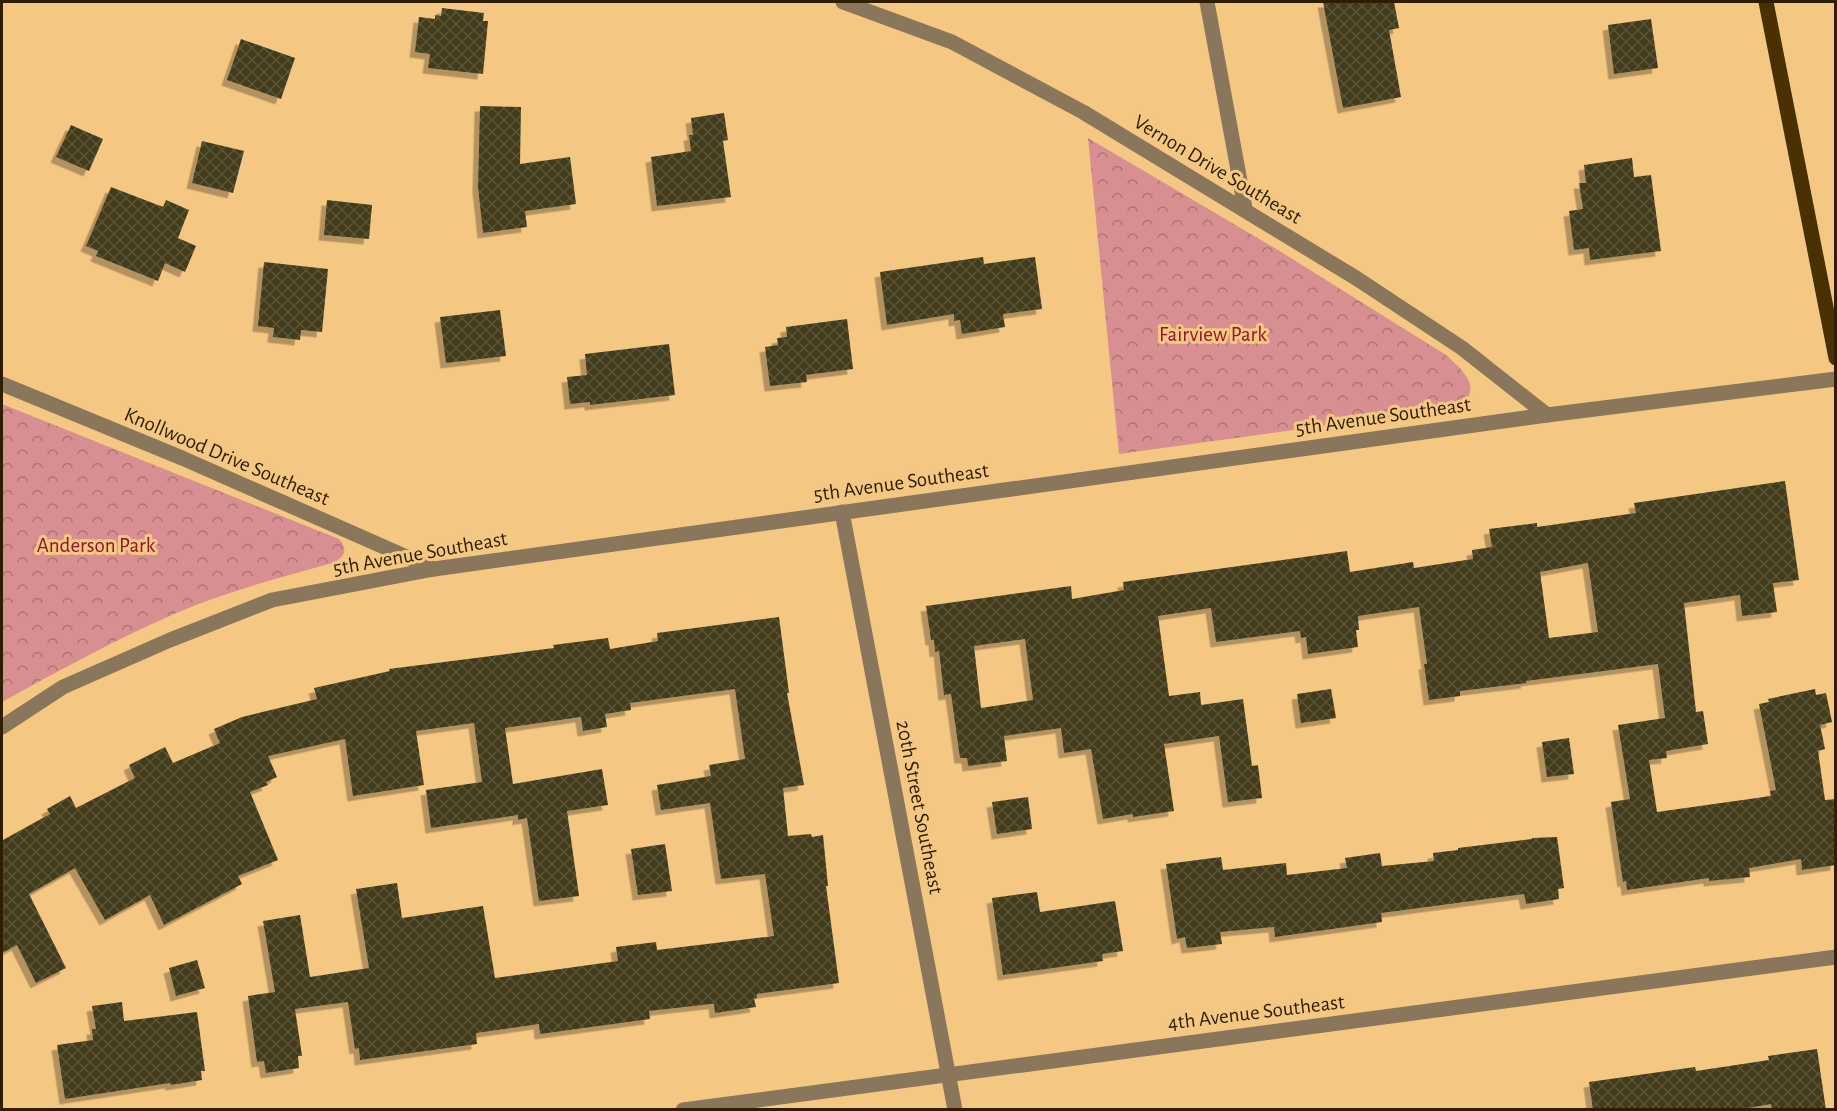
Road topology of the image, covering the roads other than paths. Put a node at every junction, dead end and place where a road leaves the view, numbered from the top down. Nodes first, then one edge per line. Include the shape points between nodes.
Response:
1 (843, 2) edge
2 (1207, 2) edge
3 (1766, 2) edge
4 (1245, 208) junction
5 (1836, 358) edge
6 (1836, 379) edge
7 (2, 384) edge
8 (1546, 415) junction
9 (842, 512) junction
10 (434, 569) junction
11 (2, 727) edge
12 (1836, 957) edge
13 (949, 1073) junction
14 (683, 1110) edge
15 (955, 1110) edge

1 - 4 street, Vernon Drive Southeast via 952,42 1083,112
2 - 4 street
3 - 5 main road
4 - 8 street, Vernon Drive Southeast via 1462,348
6 - 8 street, 5th Avenue Southeast
7 - 10 street, Knollwood Drive Southeast
8 - 9 street, 5th Avenue Southeast
9 - 10 street, 5th Avenue Southeast
9 - 13 street, 20th Street Southeast
10 - 11 street, 5th Avenue Southeast via 272,600 63,687
12 - 13 street, 4th Avenue Southeast
13 - 14 street, 4th Avenue Southeast
13 - 15 street, 20th Street Southeast

